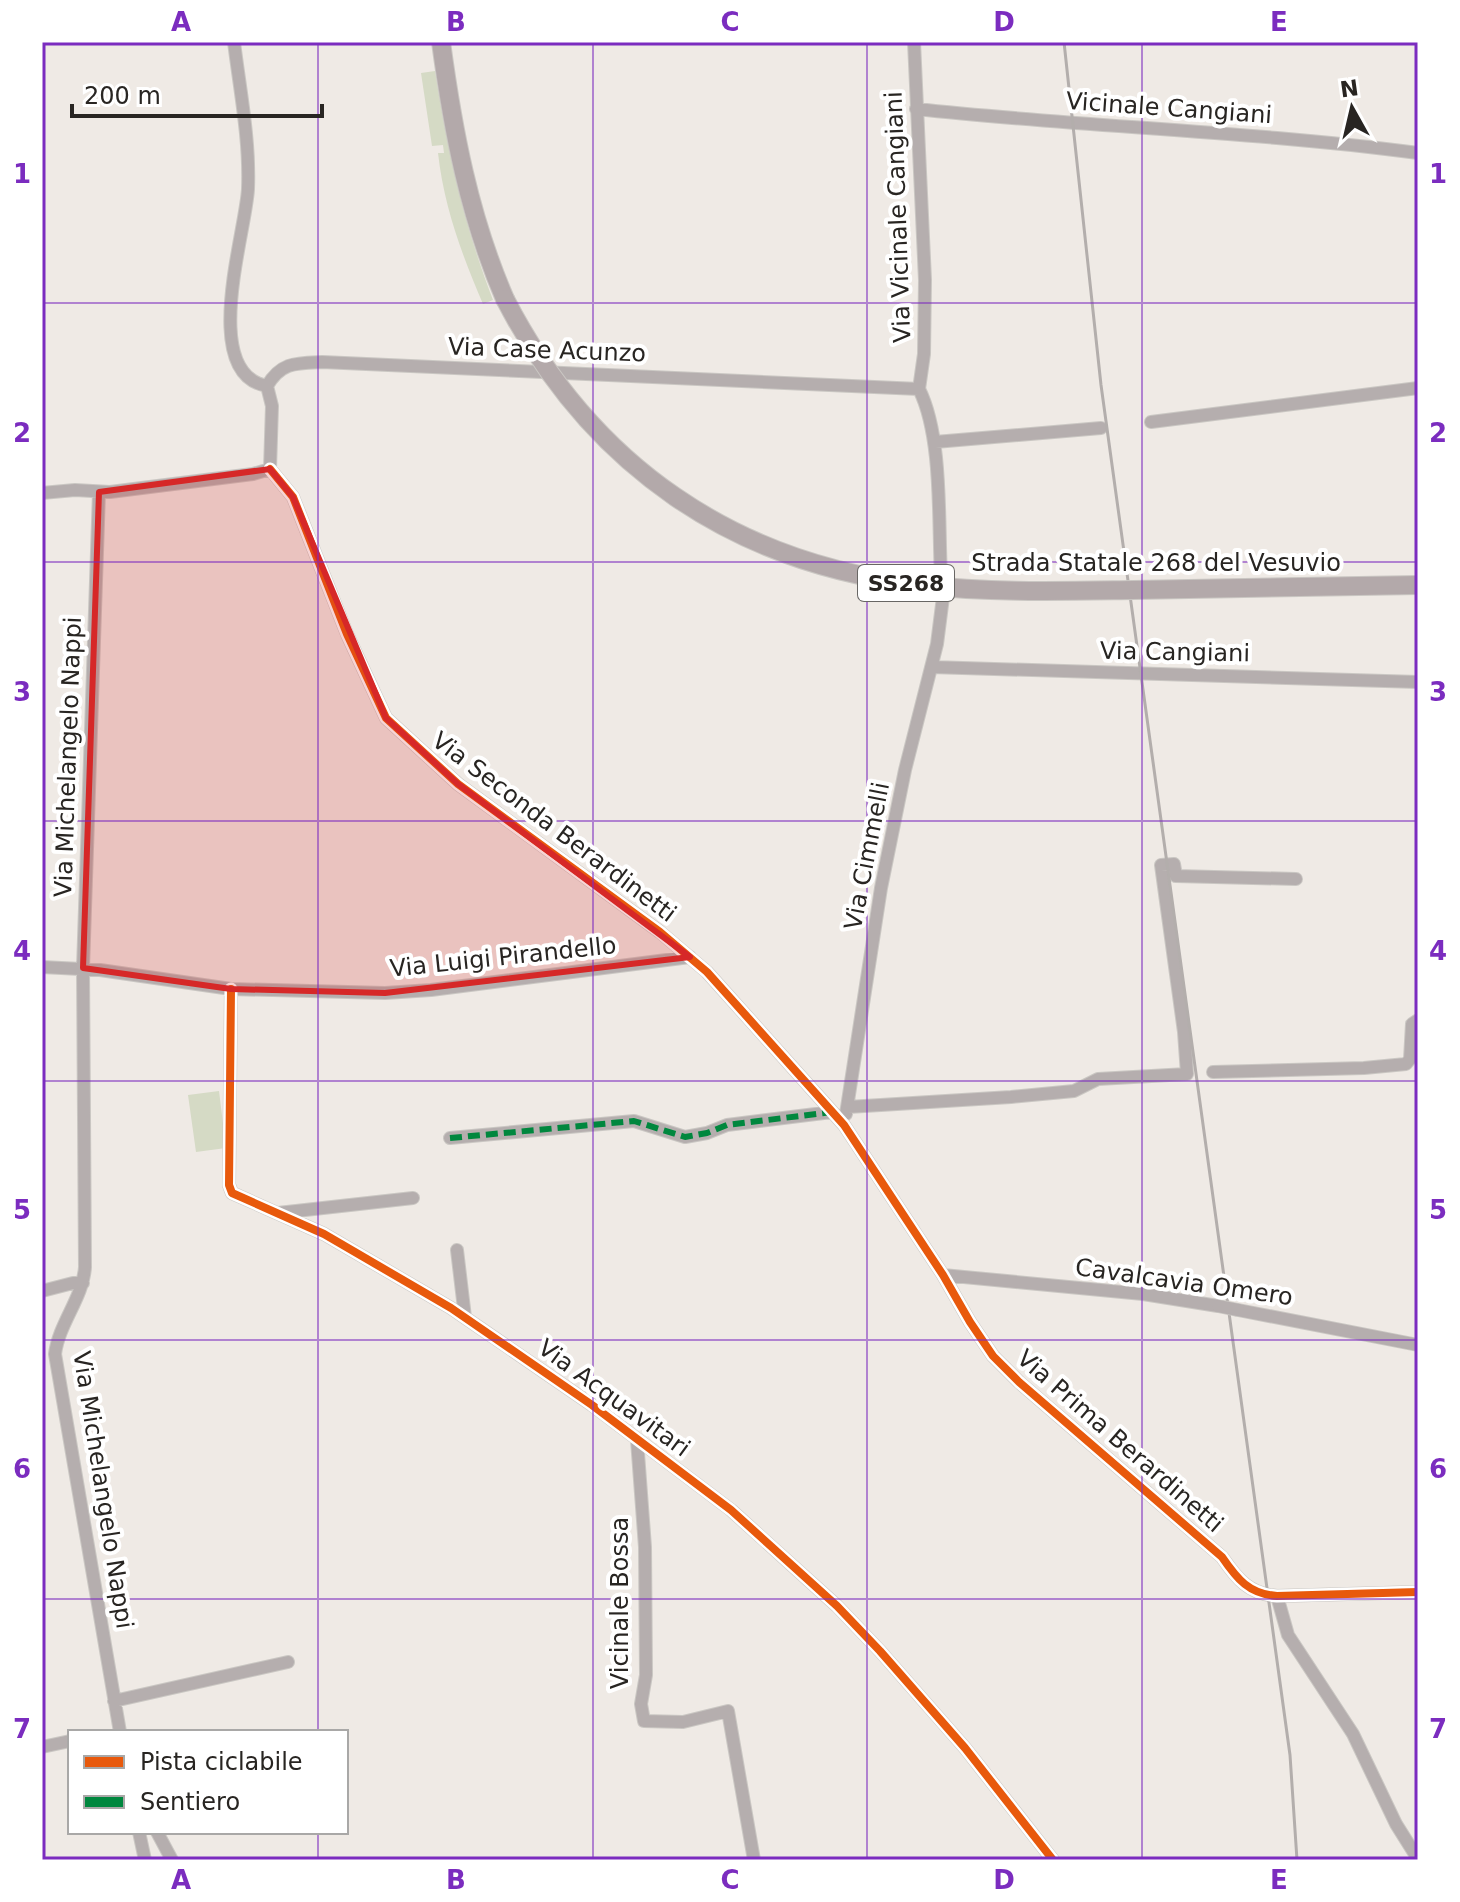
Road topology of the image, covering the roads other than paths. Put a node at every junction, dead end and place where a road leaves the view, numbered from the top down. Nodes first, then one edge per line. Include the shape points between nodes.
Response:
1 (234, 42) edge
2 (441, 42) edge
3 (914, 42) edge
4 (916, 109) junction
5 (1418, 153) edge
6 (267, 386) junction
7 (1418, 388) edge
8 (919, 389) junction
9 (1151, 422) dead end
10 (1101, 428) dead end
11 (935, 442) junction
12 (270, 469) junction
13 (99, 492) junction
14 (42, 493) edge
15 (941, 576) dead end
16 (1418, 585) edge
17 (943, 597) dead end
18 (931, 667) junction
19 (1418, 682) edge
20 (1296, 879) dead end
21 (690, 957) junction
22 (42, 967) edge
23 (83, 968) junction
24 (231, 989) junction
25 (1418, 1020) edge
26 (1213, 1072) dead end
27 (848, 1107) junction
28 (832, 1112) junction
29 (844, 1125) junction
30 (450, 1138) dead end
31 (413, 1198) dead end
32 (278, 1213) junction
33 (457, 1250) dead end
34 (943, 1275) junction
35 (83, 1283) junction
36 (42, 1291) edge
37 (465, 1317) junction
38 (1418, 1345) edge
39 (637, 1440) junction
40 (1418, 1592) edge
41 (1277, 1596) junction
42 (288, 1662) dead end
43 (114, 1701) junction
44 (116, 1730) edge
45 (68, 1741) edge
46 (42, 1747) edge
47 (139, 1834) edge
48 (158, 1834) edge
49 (1418, 1859) edge
50 (145, 1860) edge
51 (172, 1860) edge
52 (754, 1860) edge
53 (1053, 1860) edge

1 - 6 street via 248,189 230,326 240,368
2 - 16 highway, Strada Statale 268 del Vesuvio / SS268, bridge via 470,201 482,243 525,337 583,417 654,483 699,514 799,560 889,581 986,590
3 - 4 street, Via Vicinale Cangiani
4 - 5 street, Vicinale Cangiani via 1321,140
4 - 8 street, Via Vicinale Cangiani via 925,293
6 - 8 street, Via Case Acunzo via 287,365 322,362
6 - 12 street via 272,406
7 - 9 street
8 - 11 street
10 - 11 street
11 - 15 street
12 - 13 street
12 - 21 street, Via Seconda Berardinetti via 293,497 386,718 458,784
13 - 14 street
13 - 23 street, Via Michelangelo Nappi
17 - 18 street, Via Cimmelli
18 - 19 street, Via Cangiani
18 - 27 street, Via Cimmelli via 881,888
20 - 27 street via 1176,876 1174,864 1161,865 1187,1074 1098,1079 1074,1091
21 - 24 street, Via Luigi Pirandello via 431,990
21 - 28 street, Via Prima Berardinetti
22 - 23 street, Via Luigi Pirandello
23 - 24 street, Via Luigi Pirandello
23 - 35 street, Via Michelangelo Nappi
24 - 32 street, Via Acquavitari via 229,1185 237,1197
25 - 26 street via 1412,1024 1406,1064
27 - 29 street, Via Cimmelli
28 - 29 street, Via Prima Berardinetti
28 - 30 street via 727,1125 685,1137 634,1121
29 - 34 street, Via Prima Berardinetti
31 - 32 street
32 - 37 street, Via Acquavitari via 324,1234
33 - 37 street
34 - 38 street, Cavalcavia Omero, bridge via 1143,1294
34 - 41 street, Via Prima Berardinetti via 985,1345 1019,1382 1222,1557 1247,1588
35 - 36 street
35 - 43 street, Via Michelangelo Nappi via 59,1336 55,1362
37 - 39 street, Via Acquavitari
39 - 52 street, Vicinale Bossa via 645,1547 644,1721 683,1722 728,1711
39 - 53 street, Via Acquavitari via 731,1510 837,1606 948,1728
40 - 41 street, Via Prima Berardinetti
41 - 49 street via 1288,1635 1348,1726
42 - 43 street
43 - 44 street, Via Michelangelo Nappi
45 - 46 street
47 - 50 street
48 - 51 street

